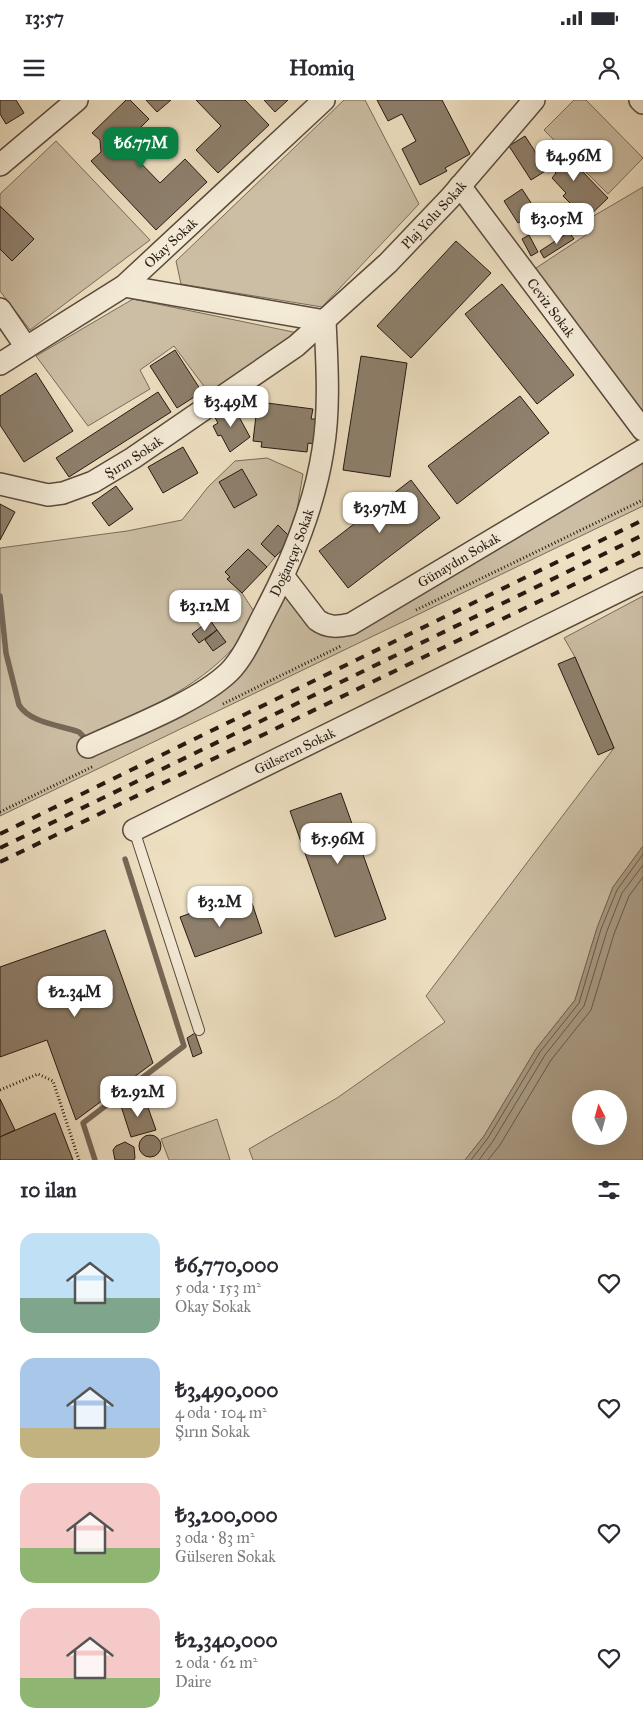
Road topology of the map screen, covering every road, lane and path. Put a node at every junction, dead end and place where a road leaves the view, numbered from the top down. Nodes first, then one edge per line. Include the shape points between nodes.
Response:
1 (77, 100) edge
2 (324, 100) edge
3 (534, 100) edge
4 (0, 165) edge
5 (460, 186) junction
6 (124, 286) junction
7 (0, 309) edge
8 (325, 322) junction
9 (26, 347) junction
10 (0, 364) edge
11 (643, 430) edge
12 (643, 450) edge
13 (0, 484) edge
14 (643, 500) edge
15 (284, 576) junction
16 (643, 579) edge
17 (411, 612) dead end
18 (348, 643) dead end
19 (214, 708) dead end
20 (93, 756) joint
21 (0, 812) edge
22 (134, 830) joint
23 (199, 1030) dead end
24 (0, 1090) edge
25 (79, 1160) edge

1 - 4 street
2 - 6 street, Okay Sokak
3 - 5 street, Plaj Yolu Sokak
5 - 8 street, Plaj Yolu Sokak via 388,263
5 - 11 street, Ceviz Sokak
6 - 8 street
6 - 9 street, Okay Sokak
7 - 9 street
8 - 13 street, Şırın Sokak via 296,346 93,482 48,495
8 - 15 street, Doğançay Sokak via 324,450 315,491
9 - 10 street, Okay Sokak
12 - 15 street, Günaydın Sokak via 351,624 332,627 317,620
14 - 17 path
15 - 20 street, Doğançay Sokak via 230,671 196,696
16 - 22 street, Gülseren Sokak
18 - 19 path
20 - 21 path
22 - 23 lane, Gülseren Sokak
24 - 25 path via 38,1074 53,1081

